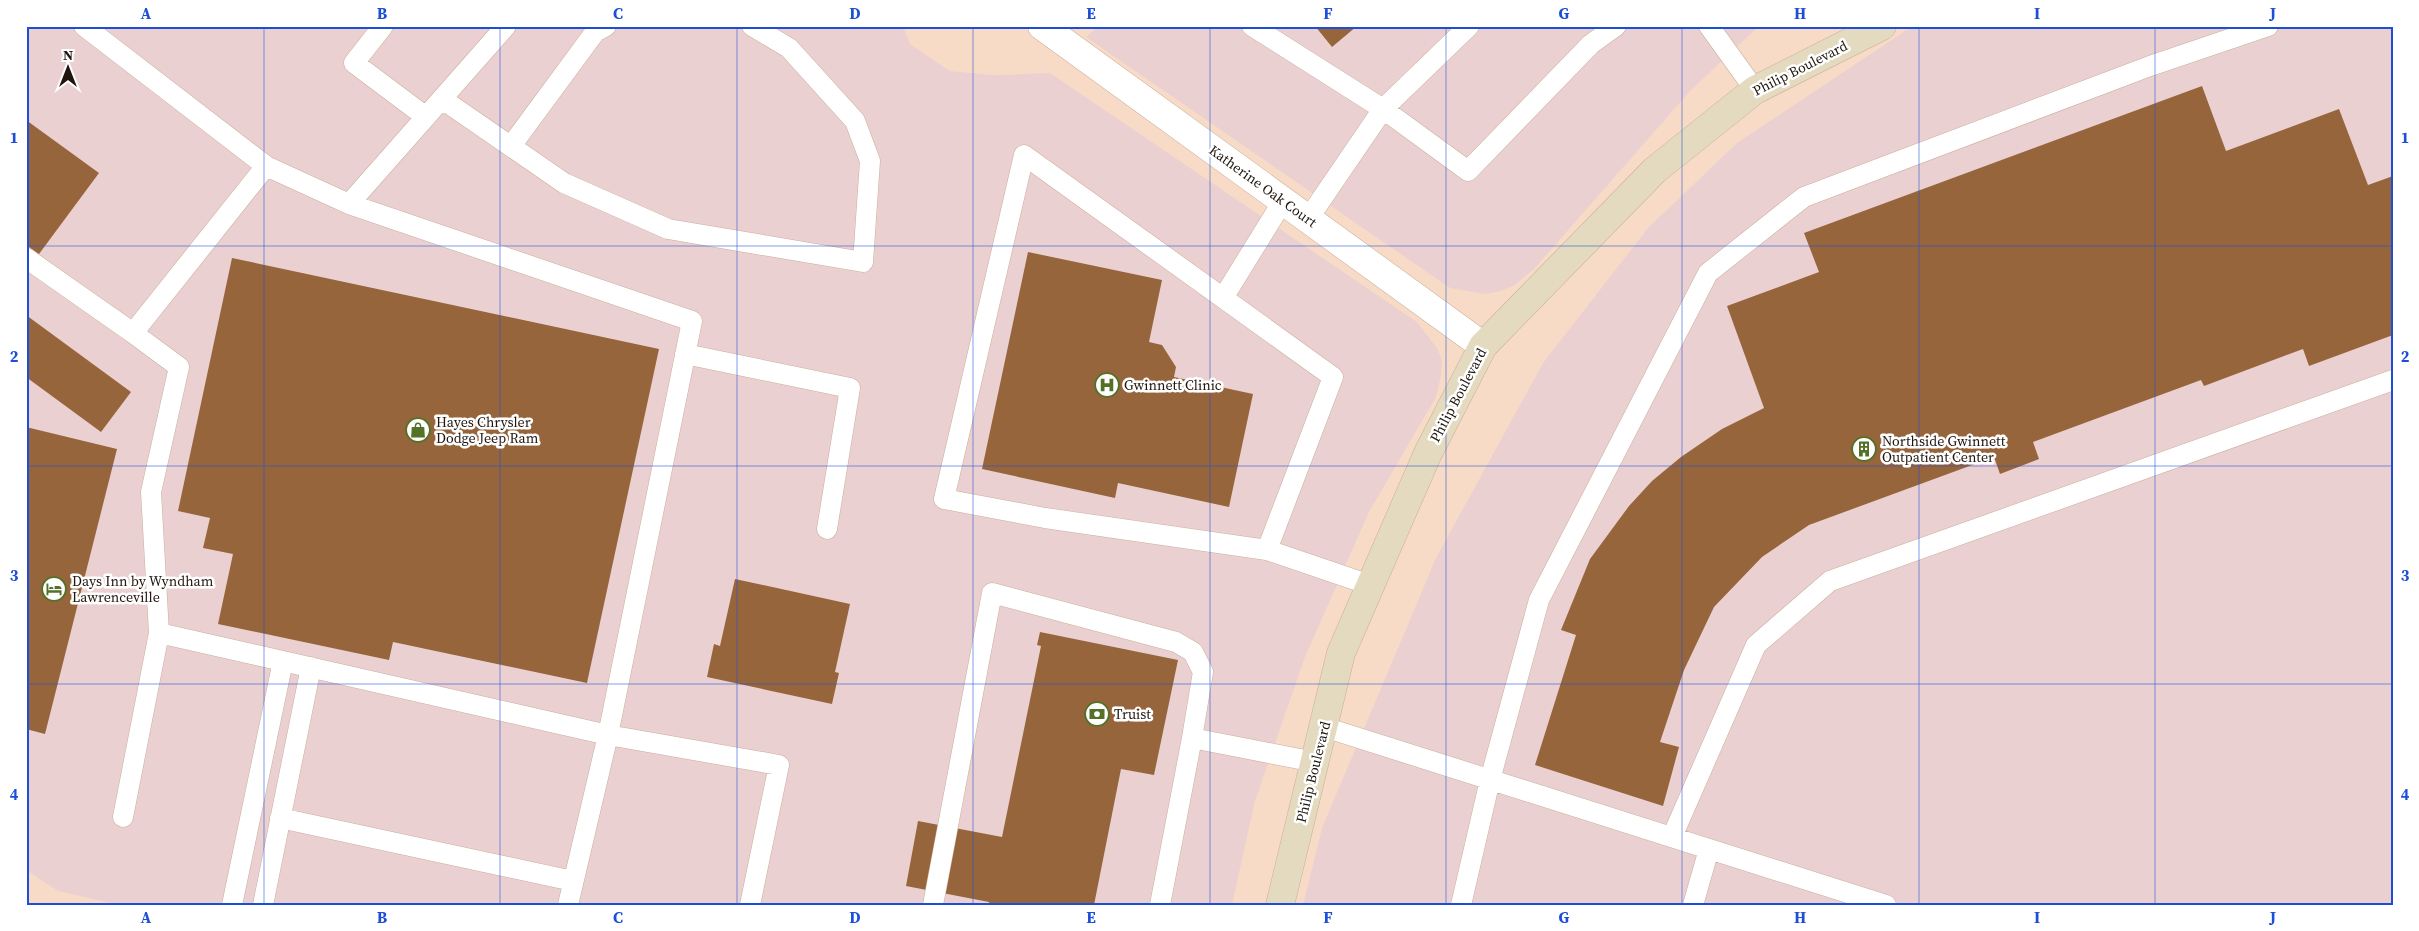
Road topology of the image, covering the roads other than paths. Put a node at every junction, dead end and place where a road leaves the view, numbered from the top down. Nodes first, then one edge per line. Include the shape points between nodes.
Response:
1 (84, 26) edge
2 (383, 26) edge
3 (506, 26) edge
4 (606, 26) edge
5 (752, 26) edge
6 (1042, 26) edge
7 (1252, 26) edge
8 (1470, 26) edge
9 (1616, 26) edge
10 (1709, 26) edge
11 (1882, 26) edge
12 (2268, 26) edge
13 (1755, 90) junction
14 (442, 99) junction
15 (1383, 109) junction
16 (426, 117) junction
17 (511, 146) junction
18 (266, 166) junction
19 (1283, 201) junction
20 (349, 204) junction
21 (1308, 219) junction
22 (26, 258) edge
23 (1223, 298) junction
24 (133, 333) junction
25 (1483, 346) junction
26 (685, 354) junction
27 (2393, 380) edge
28 (827, 529) dead end
29 (1267, 550) junction
30 (1370, 585) junction
31 (159, 633) junction
32 (283, 661) junction
33 (311, 667) junction
34 (1324, 727) junction
35 (608, 735) junction
36 (1192, 738) junction
37 (1315, 762) junction
38 (1490, 780) junction
39 (124, 816) dead end
40 (280, 818) junction
41 (1672, 837) junction
42 (1709, 849) junction
43 (573, 881) junction
44 (232, 905) edge
45 (263, 905) edge
46 (568, 905) edge
47 (750, 905) edge
48 (933, 905) edge
49 (1160, 905) edge
50 (1280, 905) edge
51 (1461, 905) edge
52 (1693, 905) edge
53 (1886, 905) edge

1 - 18 lane
2 - 16 lane via 354,63
3 - 14 lane
4 - 17 lane via 595,32
5 - 17 lane via 789,48 855,121 870,161 863,262 668,229 564,183
6 - 19 street, Katherine Oak Court
7 - 15 lane
8 - 15 lane
9 - 15 lane via 1591,44 1468,171
10 - 13 lane
11 - 13 street, Philip Boulevard
12 - 38 lane via 2150,66 1804,197 1708,273 1539,600
13 - 25 street, Philip Boulevard via 1654,170
14 - 16 lane
14 - 17 lane
15 - 21 lane
16 - 20 lane
18 - 20 lane
18 - 24 lane
19 - 21 street, Katherine Oak Court
19 - 23 lane
20 - 26 lane via 692,321
21 - 25 street, Katherine Oak Court
22 - 24 lane
23 - 29 lane via 1334,378
23 - 29 lane via 1024,155 944,499 1045,518
24 - 31 lane via 179,367 151,492
25 - 30 street, Philip Boulevard via 1428,453
26 - 28 lane via 850,388
26 - 35 lane
27 - 41 lane via 1830,581 1756,644
29 - 30 lane
30 - 34 street, Philip Boulevard via 1341,653
31 - 32 lane
31 - 39 lane
32 - 33 lane
32 - 44 lane
33 - 35 lane
33 - 40 lane
34 - 37 street, Philip Boulevard
34 - 38 lane
35 - 43 lane
35 - 47 lane via 778,765
36 - 37 lane
36 - 48 lane via 1203,672 1193,652 1176,642 992,592
36 - 49 lane
37 - 50 street, Philip Boulevard
38 - 41 lane
38 - 51 lane
40 - 43 lane
40 - 45 lane
41 - 42 lane
42 - 52 lane
42 - 53 lane
43 - 46 lane

